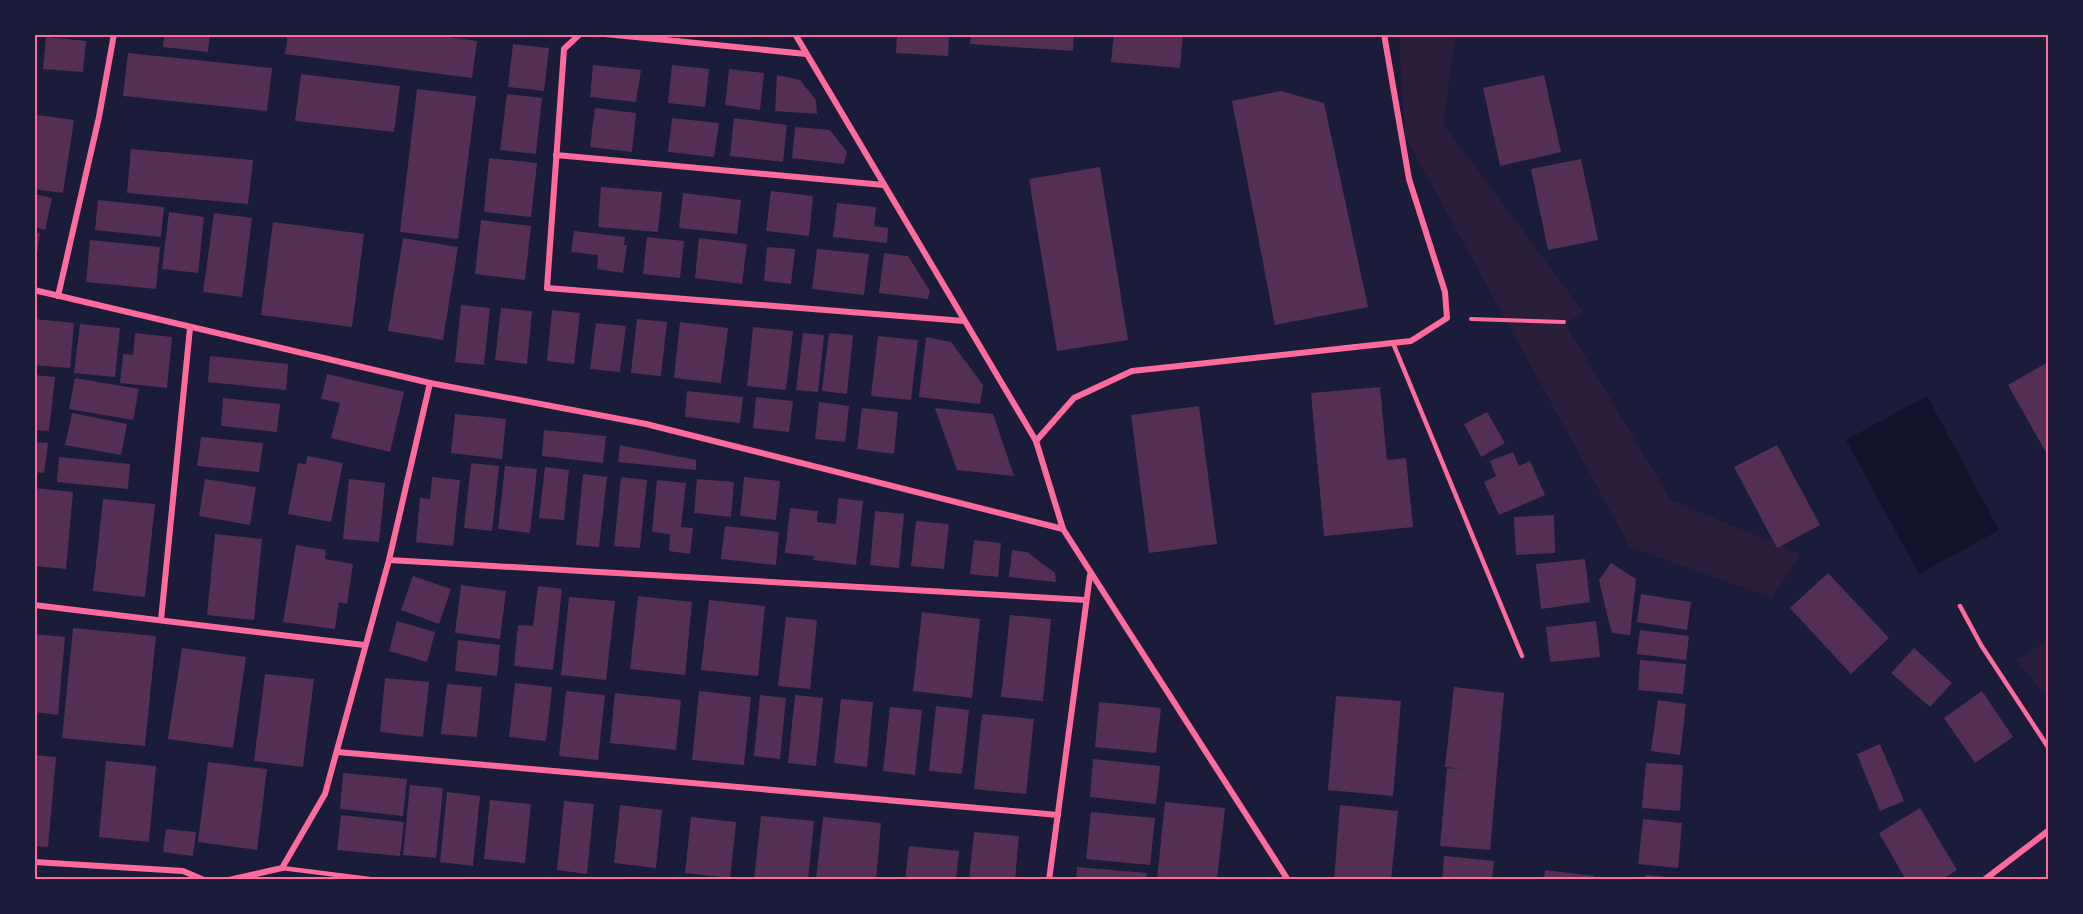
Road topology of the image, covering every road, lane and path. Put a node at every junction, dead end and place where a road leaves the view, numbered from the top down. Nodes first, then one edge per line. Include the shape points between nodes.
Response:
1 (114, 34) edge
2 (580, 34) edge
3 (605, 34) edge
4 (795, 34) edge
5 (1384, 34) edge
6 (806, 54) junction
7 (556, 155) junction
8 (884, 185) junction
9 (34, 290) edge
10 (58, 296) junction
11 (1447, 318) junction
12 (963, 321) junction
13 (1564, 322) dead end
14 (190, 328) junction
15 (1393, 343) junction
16 (430, 383) junction
17 (1036, 441) junction
18 (1063, 529) junction
19 (389, 560) junction
20 (1091, 574) junction
21 (1086, 600) junction
22 (34, 605) edge
23 (1960, 606) dead end
24 (161, 620) junction
25 (364, 645) junction
26 (1522, 656) dead end
27 (2049, 747) edge
28 (336, 752) junction
29 (1058, 815) junction
30 (2049, 831) edge
31 (34, 862) edge
32 (282, 868) junction
33 (204, 879) edge
34 (229, 879) edge
35 (377, 879) edge
36 (1049, 879) edge
37 (1288, 879) edge
38 (1984, 879) edge

1 - 10 street
2 - 7 street via 564,49
3 - 6 street
4 - 6 street
5 - 11 street via 1409,179 1445,292
6 - 8 street
7 - 8 street
7 - 12 street via 547,288
8 - 12 street
9 - 10 street
10 - 14 street
11 - 13 path
11 - 15 street via 1412,341
12 - 17 street
14 - 16 street
14 - 24 street
15 - 17 street via 1132,371 1074,398
15 - 26 lane
16 - 18 street via 646,424
16 - 19 street
17 - 18 street
18 - 20 street
19 - 21 street
19 - 25 street
20 - 21 street
20 - 37 street
21 - 29 street
22 - 24 street
23 - 27 lane
24 - 25 street
25 - 28 street
28 - 29 street
28 - 32 street via 325,794
29 - 36 street
30 - 38 street
31 - 33 street via 183,871
32 - 34 street
32 - 35 lane

